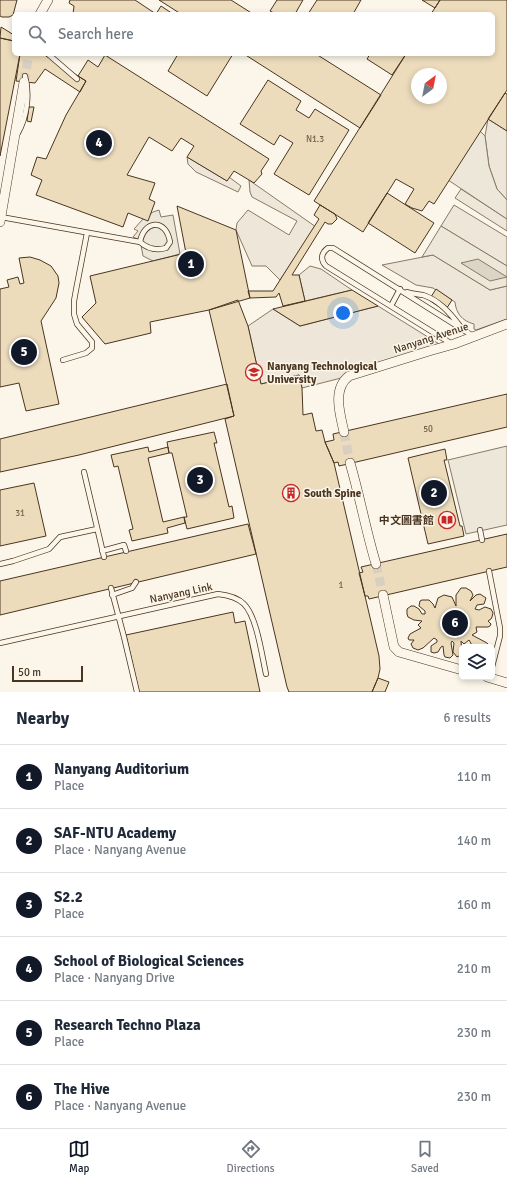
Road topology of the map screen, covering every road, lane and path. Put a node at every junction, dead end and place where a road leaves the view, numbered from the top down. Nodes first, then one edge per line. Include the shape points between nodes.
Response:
1 (48, 0) edge
2 (41, 12) edge
3 (50, 56) edge
4 (24, 79) tunnel mouth
5 (77, 79) dead end
6 (1, 219) edge
7 (87, 233) junction
8 (140, 242) junction
9 (400, 289) junction
10 (391, 306) junction
11 (507, 324) edge
12 (462, 328) junction
13 (474, 336) junction
14 (454, 344) junction
15 (63, 360) dead end
16 (344, 432) tunnel mouth
17 (350, 463) tunnel mouth
18 (84, 472) dead end
19 (97, 529) junction
20 (480, 530) dead end
21 (482, 540) dead end
22 (102, 551) junction
23 (126, 551) dead end
24 (104, 557) dead end
25 (0, 564) edge
26 (376, 564) tunnel mouth
27 (489, 571) dead end
28 (136, 582) dead end
29 (111, 588) dead end
30 (112, 595) junction
31 (383, 595) tunnel mouth
32 (118, 616) junction
33 (0, 643) edge
34 (495, 655) edge
35 (459, 669) edge
36 (266, 674) dead end
37 (495, 679) edge
38 (507, 683) edge
39 (136, 692) edge

1 - 2 street
3 - 5 lane
4 - 6 street
6 - 7 lane
7 - 8 lane
7 - 15 lane via 74,314 77,324 92,342 92,348 86,353
8 - 8 lane via 145,230 155,224 164,228 170,242 166,248 155,250
9 - 10 lane
9 - 10 lane via 333,248 325,250 322,262 326,266
9 - 12 lane
9 - 12 lane via 430,299 447,310
10 - 14 lane
11 - 13 street, Nanyang Avenue
12 - 13 lane
13 - 14 street, Nanyang Avenue
14 - 16 street, Nanyang Avenue via 347,378 339,394
17 - 26 street
18 - 19 lane
19 - 22 lane
19 - 25 lane via 60,537 49,550
20 - 21 lane
22 - 23 lane via 124,545
22 - 24 lane
27 - 34 lane via 500,628
28 - 30 lane via 132,588
29 - 30 lane
30 - 32 lane
31 - 35 street via 394,647 399,652
32 - 33 lane, Nanyang Link
32 - 36 lane, Nanyang Link via 218,594 238,599 248,609 254,623
32 - 39 lane
37 - 38 street

